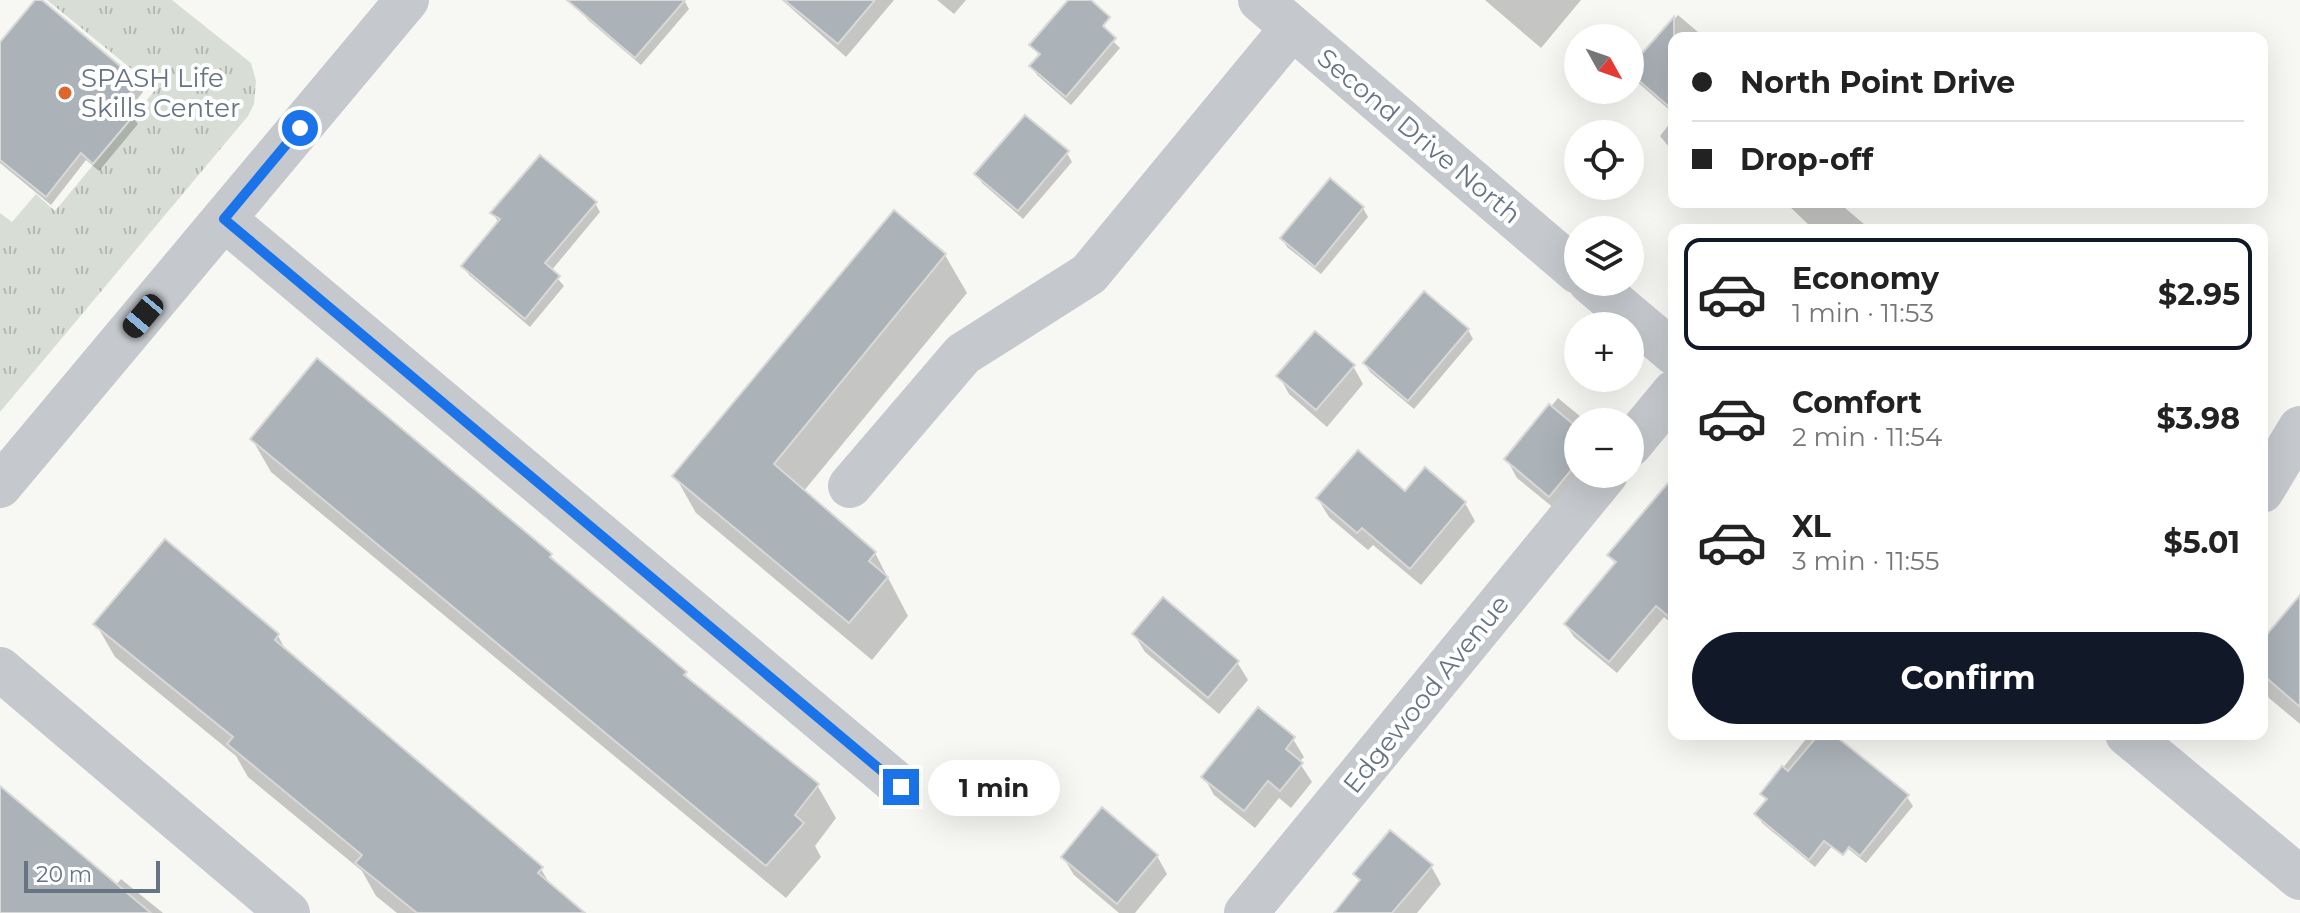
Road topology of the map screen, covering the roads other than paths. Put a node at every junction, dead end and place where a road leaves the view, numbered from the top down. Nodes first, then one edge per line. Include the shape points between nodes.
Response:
1 (407, 0) edge
2 (1260, 0) edge
3 (1292, 28) junction
4 (224, 219) junction
5 (1564, 260) edge
6 (1607, 296) edge
7 (1668, 348) edge
8 (1668, 399) edge
9 (1644, 428) edge
10 (2300, 428) edge
11 (2268, 481) edge
12 (0, 486) edge
13 (850, 486) dead end
14 (1595, 488) edge
15 (0, 669) edge
16 (2134, 740) edge
17 (901, 787) dead end
18 (2300, 878) edge
19 (288, 913) edge
20 (1246, 913) edge

1 - 4 street
2 - 3 street, Second Drive North
3 - 5 street, Second Drive North
3 - 13 street via 1089,274 963,354
4 - 12 street
4 - 17 street
6 - 7 street
8 - 9 street
10 - 11 street
14 - 20 street, Edgewood Avenue
15 - 19 street
16 - 18 street

